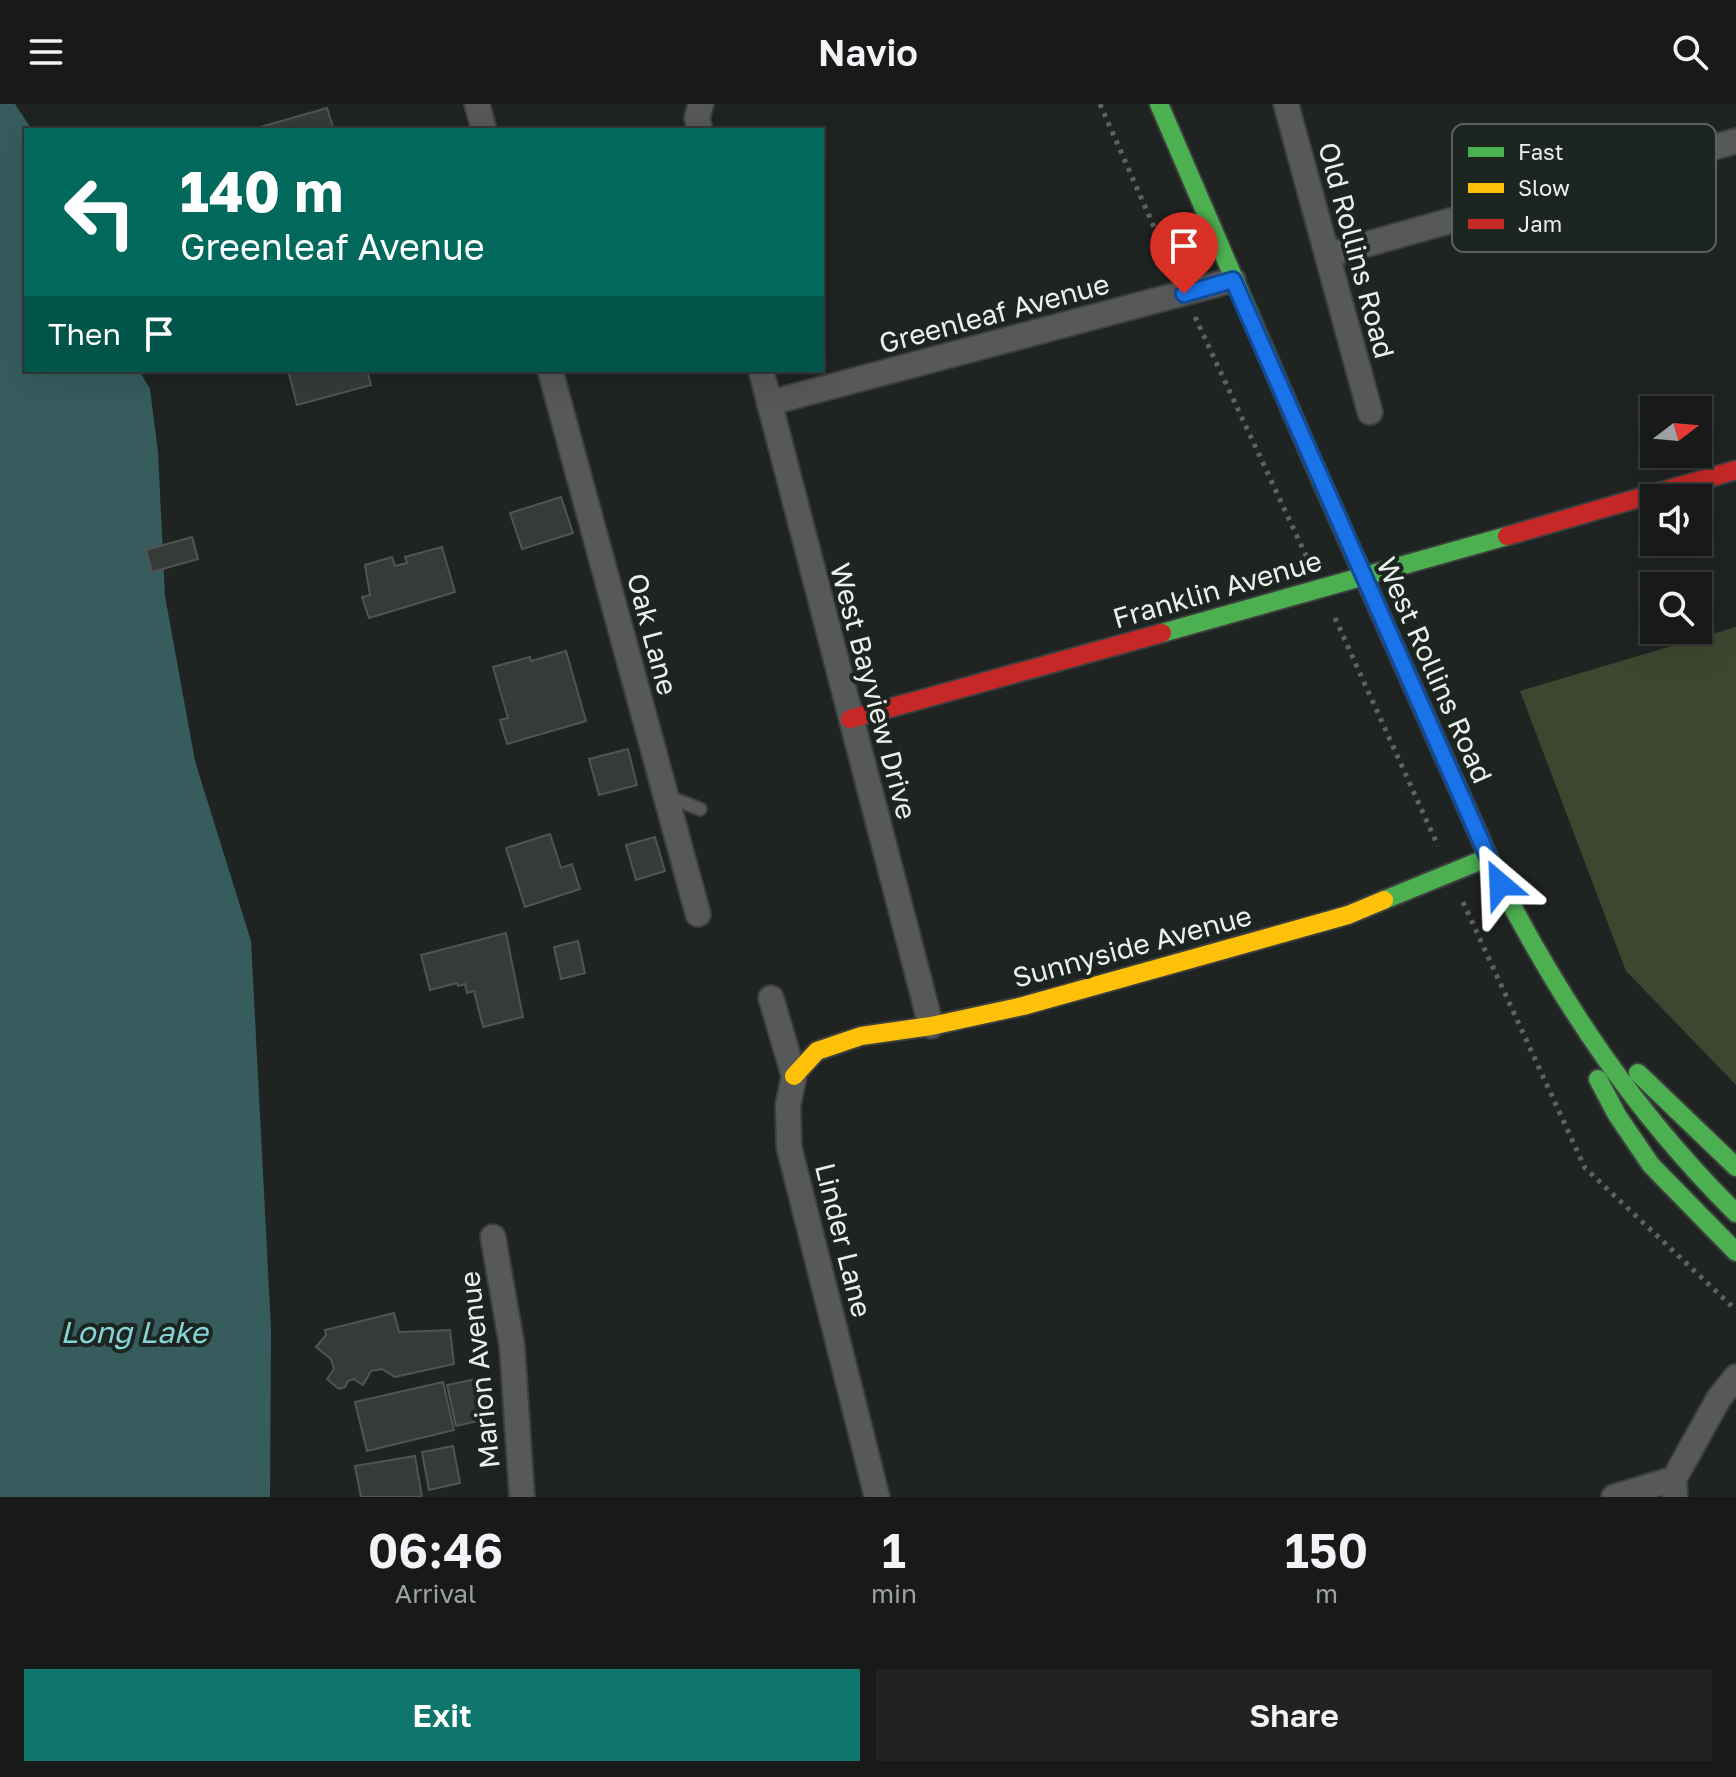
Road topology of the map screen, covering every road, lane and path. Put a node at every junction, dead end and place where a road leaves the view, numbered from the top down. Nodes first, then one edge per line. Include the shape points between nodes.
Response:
1 (477, 104) edge
2 (701, 104) edge
3 (1100, 104) edge
4 (1159, 104) edge
5 (1286, 104) edge
6 (483, 128) edge
7 (700, 128) edge
8 (1736, 141) edge
9 (1716, 147) edge
10 (1452, 220) edge
11 (1328, 255) junction
12 (1233, 280) junction
13 (1184, 294) junction
14 (551, 372) edge
15 (761, 372) edge
16 (769, 403) junction
17 (1370, 412) dead end
18 (1736, 470) edge
19 (1363, 575) junction
20 (1322, 589) junction
21 (850, 719) junction
22 (666, 795) junction
23 (700, 809) dead end
24 (1487, 858) junction
25 (1450, 872) junction
26 (698, 914) dead end
27 (1549, 975) junction
28 (771, 998) dead end
29 (1571, 1012) junction
30 (931, 1026) junction
31 (794, 1076) junction
32 (1736, 1167) edge
33 (1736, 1213) edge
34 (493, 1237) dead end
35 (1736, 1252) edge
36 (1736, 1310) edge
37 (1736, 1377) edge
38 (1674, 1488) edge
39 (522, 1497) edge
40 (877, 1497) edge
41 (1614, 1497) edge

1 - 6 street
2 - 7 street
3 - 13 path
4 - 12 street, West Rollins Road
5 - 11 street, Old Rollins Road
8 - 9 street
10 - 11 street
11 - 17 street, Old Rollins Road
12 - 13 street, Greenleaf Avenue
12 - 19 street, West Rollins Road
13 - 16 street, Greenleaf Avenue
13 - 20 path
14 - 22 street, Oak Lane
15 - 16 street, West Bayview Drive
16 - 21 street, West Bayview Drive
18 - 19 street, Franklin Avenue
19 - 20 street, Franklin Avenue
19 - 24 street, West Rollins Road
20 - 21 street, Franklin Avenue
20 - 25 path
21 - 30 street, West Bayview Drive
22 - 23 lane
22 - 26 street, Oak Lane
24 - 25 street, Sunnyside Avenue
24 - 27 street, West Rollins Road
25 - 30 street, Sunnyside Avenue via 1348,915 1023,1006
25 - 36 path via 1585,1168
27 - 29 street, West Rollins Road
27 - 32 street via 1656,1093
28 - 31 street, Linder Lane
29 - 33 street, West Rollins Road via 1699,1179
29 - 35 street via 1590,1064 1642,1152
30 - 31 street, Sunnyside Avenue via 861,1036 817,1051
31 - 40 street, Linder Lane via 789,1147
34 - 39 street, Marion Avenue via 512,1346
37 - 38 street via 1719,1398
38 - 41 street

